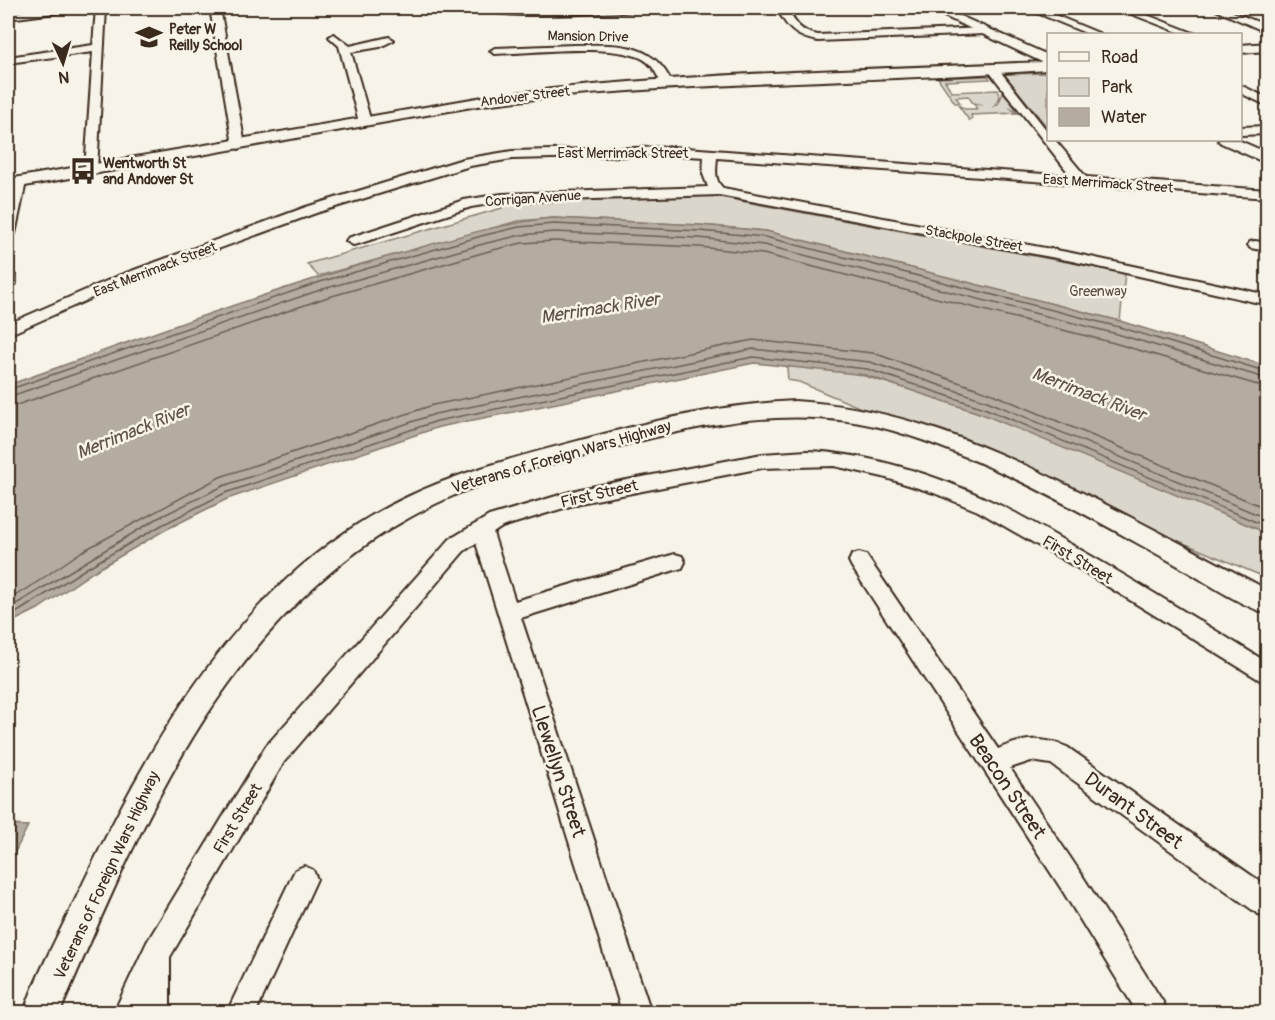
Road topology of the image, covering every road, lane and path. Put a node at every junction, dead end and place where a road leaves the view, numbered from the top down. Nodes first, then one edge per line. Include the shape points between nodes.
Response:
1 (38, 8) edge
2 (71, 8) edge
3 (101, 8) edge
4 (214, 8) edge
5 (482, 8) edge
6 (641, 8) edge
7 (782, 8) edge
8 (933, 8) edge
9 (1030, 8) edge
10 (1121, 8) edge
11 (1216, 8) edge
12 (55, 10) junction
13 (8, 16) edge
14 (1268, 30) edge
15 (985, 31) junction
16 (1093, 33) edge
17 (1188, 33) edge
18 (334, 37) dead end
19 (389, 40) dead end
20 (1268, 47) edge
21 (98, 48) junction
22 (346, 50) junction
23 (1242, 50) edge
24 (495, 51) dead end
25 (8, 60) edge
26 (1047, 60) edge
27 (1047, 66) edge
28 (992, 68) junction
29 (666, 83) junction
30 (1242, 89) edge
31 (1268, 103) edge
32 (365, 122) junction
33 (1268, 130) edge
34 (1242, 131) edge
35 (1047, 137) edge
36 (1051, 141) edge
37 (1228, 141) edge
38 (238, 145) junction
39 (711, 153) junction
40 (1268, 159) edge
41 (91, 170) junction
42 (1082, 181) junction
43 (13, 183) edge
44 (719, 191) junction
45 (1268, 194) edge
46 (8, 234) edge
47 (353, 241) dead end
48 (8, 276) edge
49 (8, 283) edge
50 (1268, 300) edge
51 (8, 330) edge
52 (482, 530) junction
53 (1181, 555) junction
54 (859, 561) dead end
55 (675, 562) dead end
56 (1268, 594) edge
57 (1268, 603) edge
58 (1268, 611) edge
59 (509, 612) junction
60 (1268, 675) edge
61 (993, 763) junction
62 (304, 879) dead end
63 (1268, 904) edge
64 (156, 952) junction
65 (42, 1012) edge
66 (128, 1012) edge
67 (156, 1012) edge
68 (241, 1012) edge
69 (637, 1012) edge
70 (1153, 1012) edge

1 - 12 street
2 - 12 street
3 - 21 street
4 - 38 street
5 - 6 street
7 - 15 street via 794,30 818,38
8 - 15 main road
9 - 16 street
10 - 17 street
11 - 14 street
12 - 13 street
15 - 26 main road
18 - 22 street via 341,40
19 - 22 street
20 - 23 main road
21 - 25 street
21 - 41 street
22 - 32 street
24 - 29 street, Mansion Drive via 635,52 656,64
27 - 28 main road, Andover Street
28 - 29 main road, Andover Street
28 - 35 street
29 - 32 main road, Andover Street via 523,95
30 - 31 street
32 - 38 main road, Andover Street
33 - 34 street
36 - 42 street
37 - 40 main road
38 - 41 main road, Andover Street
39 - 42 street, East Merrimack Street
39 - 44 street via 709,178
39 - 51 street, East Merrimack Street via 581,152 512,155 468,162 303,213 123,279
41 - 43 main road, Andover Street
42 - 45 street, East Merrimack Street
43 - 46 street
44 - 47 street, Corrigan Avenue via 502,198 469,203
44 - 50 street, Stackpole Street via 1042,251
48 - 49 street
52 - 59 street, Llewellyn Street
52 - 60 street, First Street via 496,521 580,496 712,469 762,461 834,459 884,470 985,506 1088,564
52 - 64 street, First Street via 458,545 275,754
53 - 56 main road, Veterans of Foreign Wars Highway
53 - 57 main road, Veterans of Foreign Wars Highway
53 - 58 main road
53 - 65 main road, Veterans of Foreign Wars Highway via 1020,472 941,438 865,416 811,409 757,409 683,421 501,470 444,490 372,527 322,562 273,608 222,667 148,782
54 - 61 street, Beacon Street
55 - 59 street
59 - 69 street, Llewellyn Street
61 - 63 street, Durant Street via 1030,748 1058,755
61 - 70 street, Beacon Street
62 - 68 street
64 - 66 street, First Street
64 - 67 street

